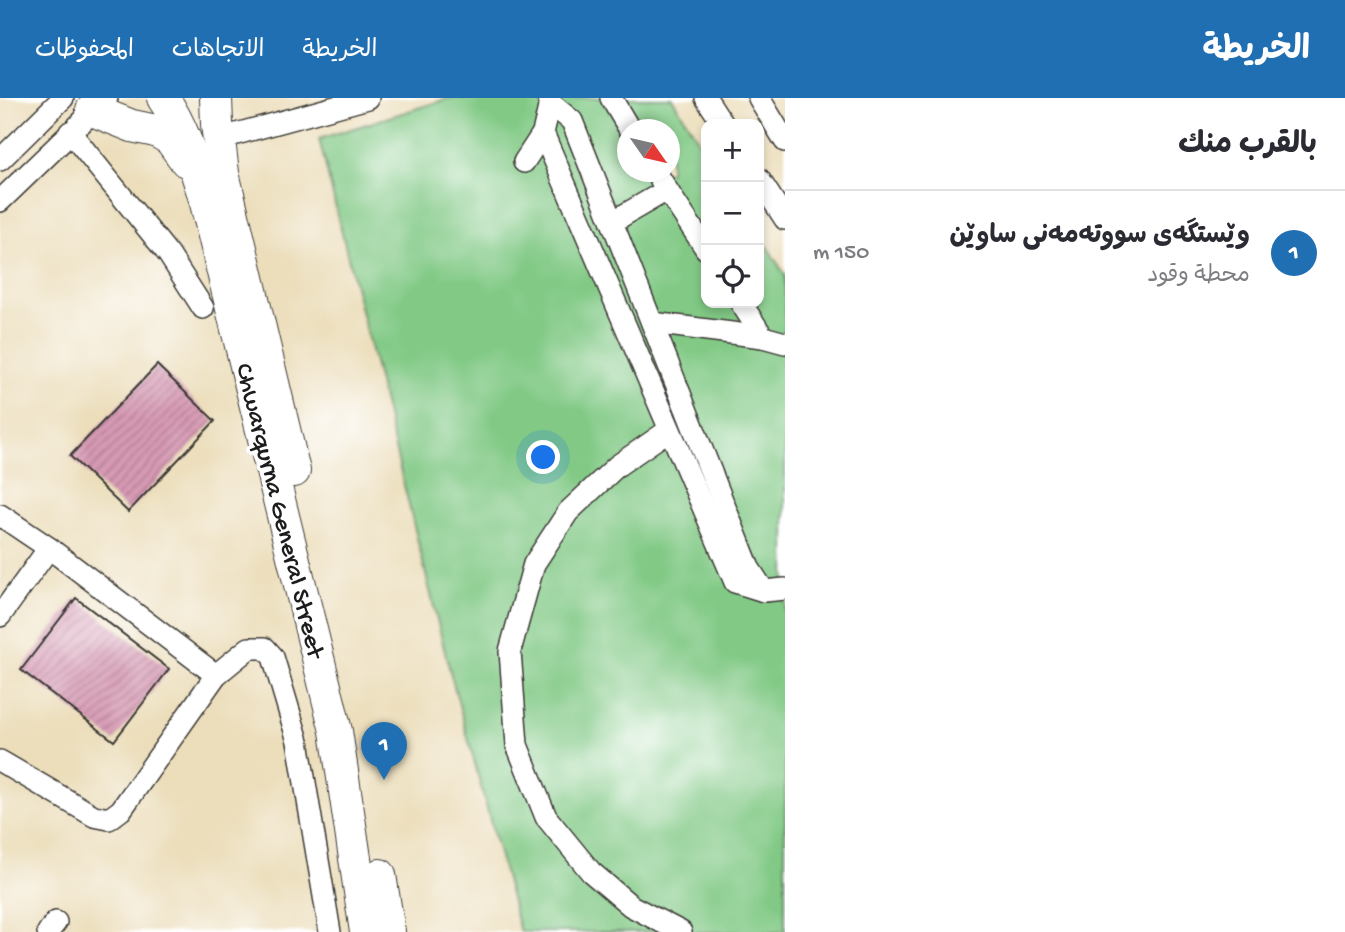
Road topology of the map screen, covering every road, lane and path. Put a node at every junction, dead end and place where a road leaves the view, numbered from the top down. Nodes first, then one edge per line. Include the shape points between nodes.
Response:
1 (63, 98) edge
2 (163, 98) edge
3 (216, 98) edge
4 (368, 98) edge
5 (611, 98) edge
6 (706, 98) edge
7 (759, 98) edge
8 (549, 100) edge
9 (99, 104) edge
10 (623, 119) edge
11 (720, 119) edge
12 (69, 132) junction
13 (543, 133) junction
14 (218, 139) junction
15 (785, 142) edge
16 (0, 160) edge
17 (524, 162) dead end
18 (662, 182) edge
19 (761, 182) edge
20 (667, 190) junction
21 (205, 199) junction
22 (0, 201) edge
23 (785, 219) edge
24 (612, 222) junction
25 (703, 245) edge
26 (744, 308) edge
27 (203, 309) dead end
28 (652, 323) junction
29 (763, 337) junction
30 (785, 343) edge
31 (669, 430) junction
32 (0, 515) edge
33 (49, 548) junction
34 (774, 590) edge
35 (0, 616) edge
36 (216, 675) junction
37 (0, 761) edge
38 (330, 932) edge
39 (366, 932) edge
40 (389, 932) edge
41 (681, 932) edge

1 - 16 street
2 - 21 highway, Chwarqurna General Street via 188,147
3 - 14 highway, Chwarqurna General Street
4 - 14 street
5 - 10 street
6 - 11 street
7 - 15 street
8 - 13 street
8 - 24 street via 572,121
9 - 12 street
9 - 21 highway via 132,126 170,139
12 - 22 street
12 - 27 street via 169,255
13 - 17 street
13 - 31 street
14 - 40 highway, Chwarqurna General Street via 351,715
18 - 20 street
19 - 23 street
20 - 24 street
20 - 25 street
21 - 39 highway, Chwarqurna General Street via 336,731
24 - 28 street
26 - 29 street
28 - 29 street
28 - 34 street via 749,568
29 - 30 street
31 - 34 street via 735,582
31 - 41 street via 617,466 568,512 534,564 510,651 517,745 546,817 591,872 631,906
32 - 33 street
33 - 35 street
33 - 36 street
36 - 37 street via 121,810 109,819 94,816
36 - 38 street via 249,648 265,648 273,657 298,741

